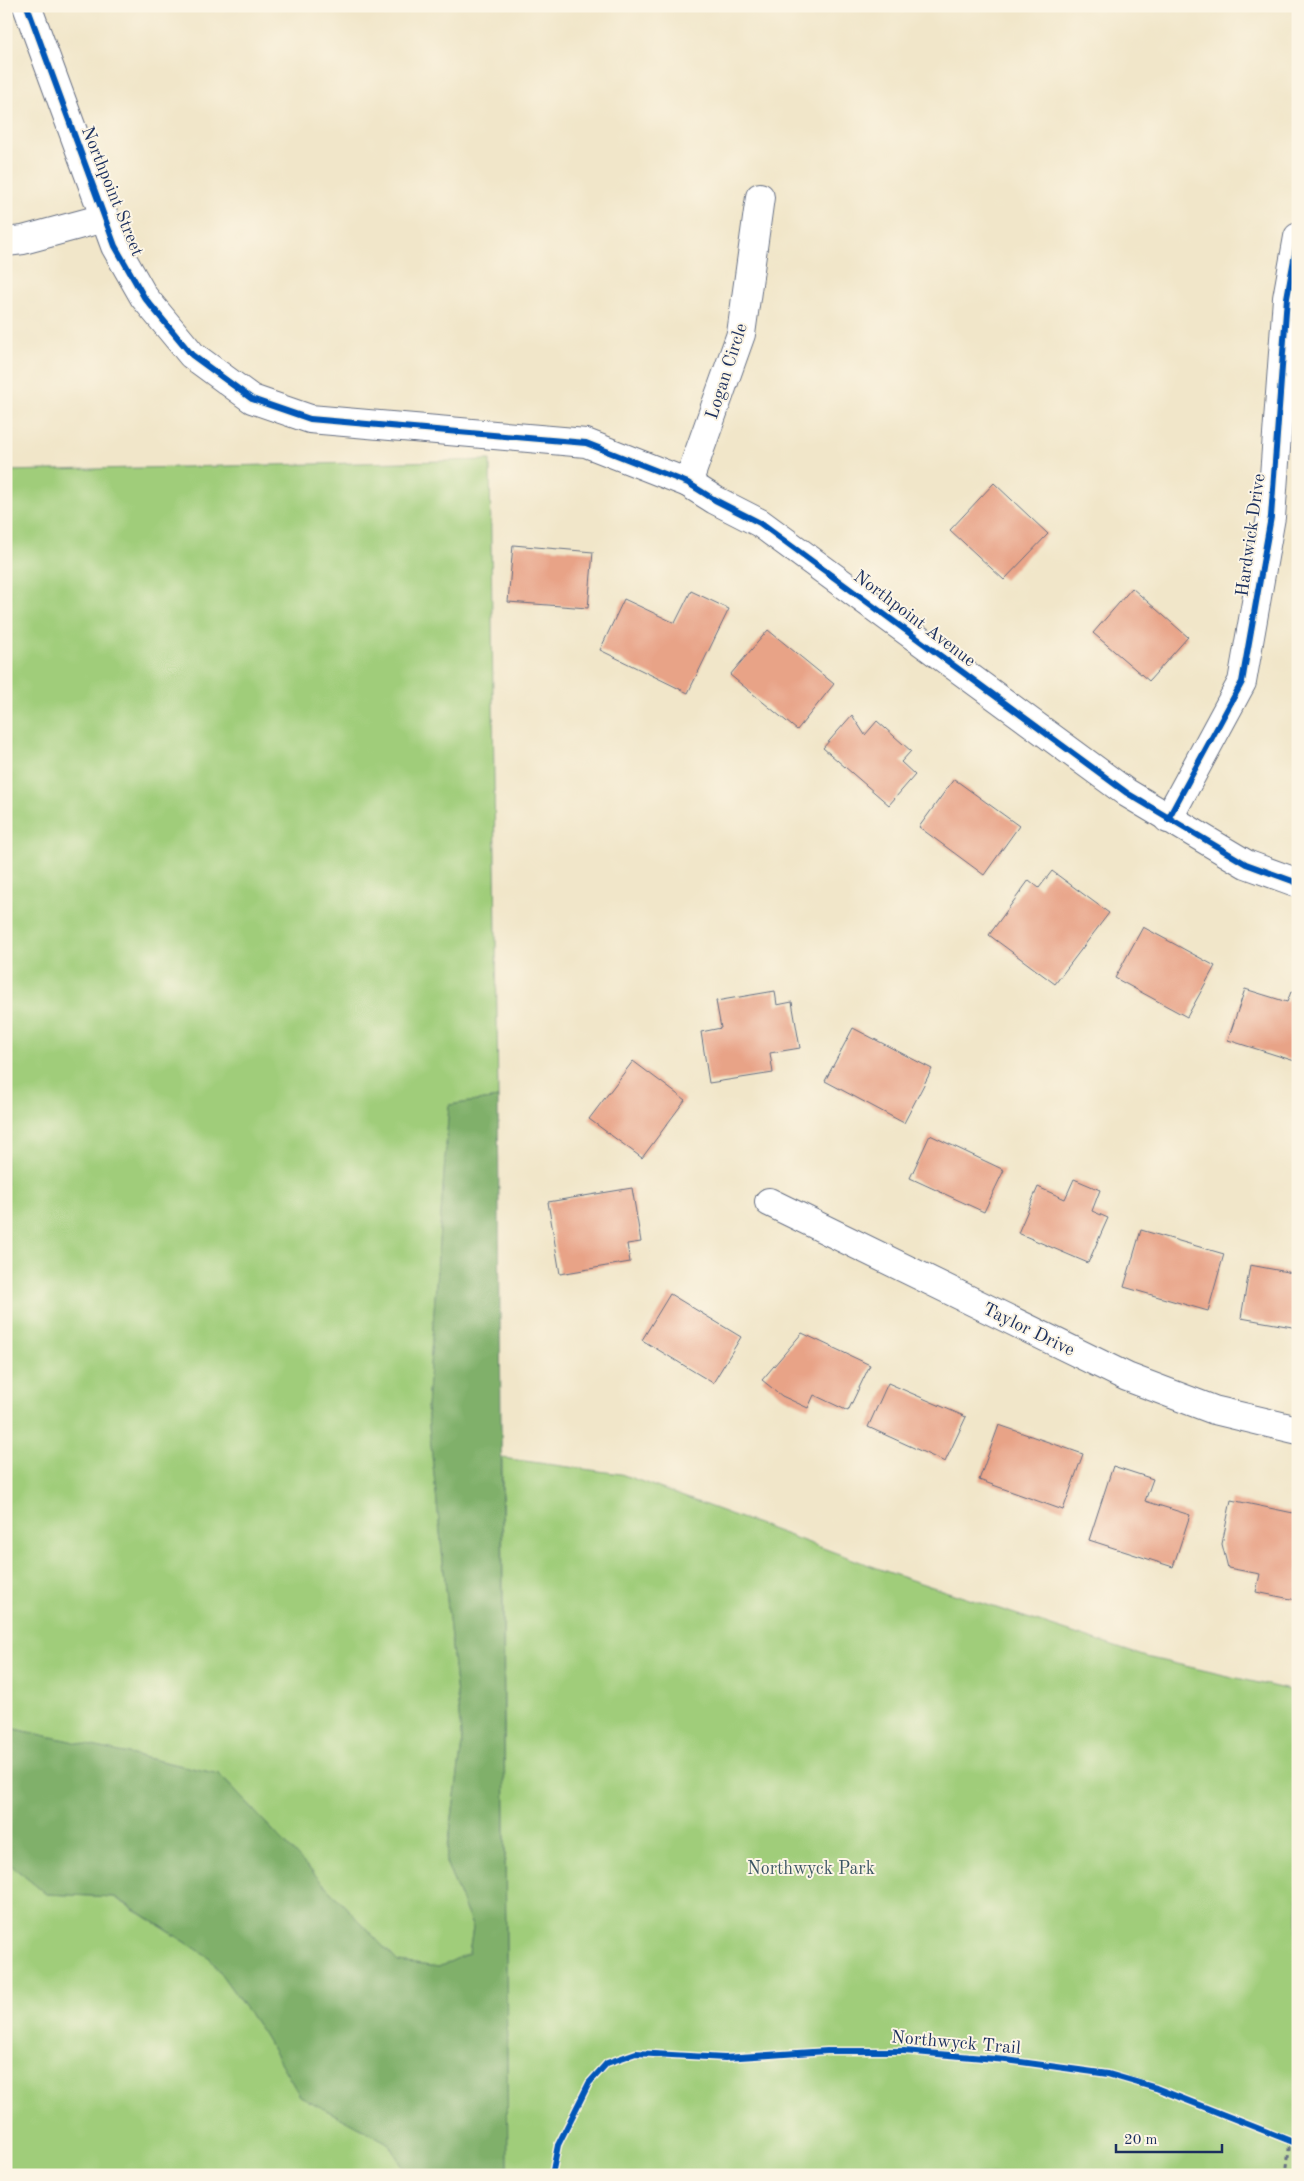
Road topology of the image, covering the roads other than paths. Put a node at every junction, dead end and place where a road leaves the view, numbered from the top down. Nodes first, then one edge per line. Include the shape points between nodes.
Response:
1 (27, 6) edge
2 (760, 197) dead end
3 (104, 218) junction
4 (1298, 237) edge
5 (6, 242) edge
6 (490, 435) joint
7 (688, 483) junction
8 (1168, 819) junction
9 (1298, 883) edge
10 (769, 1202) dead end
11 (1298, 1430) edge

1 - 3 street, Northpoint Street
2 - 7 street, Logan Circle via 741,334
3 - 5 street
3 - 6 street, Northpoint Street via 115,246 144,298 192,355 252,398 310,419
4 - 8 street, Hardwick Drive via 1287,298 1271,517 1242,682
6 - 7 street, Northpoint Avenue via 586,443
7 - 8 street, Northpoint Avenue via 760,523 1127,793
8 - 9 street, Northpoint Avenue via 1246,864
10 - 11 street, Taylor Drive via 1127,1377 1214,1410

